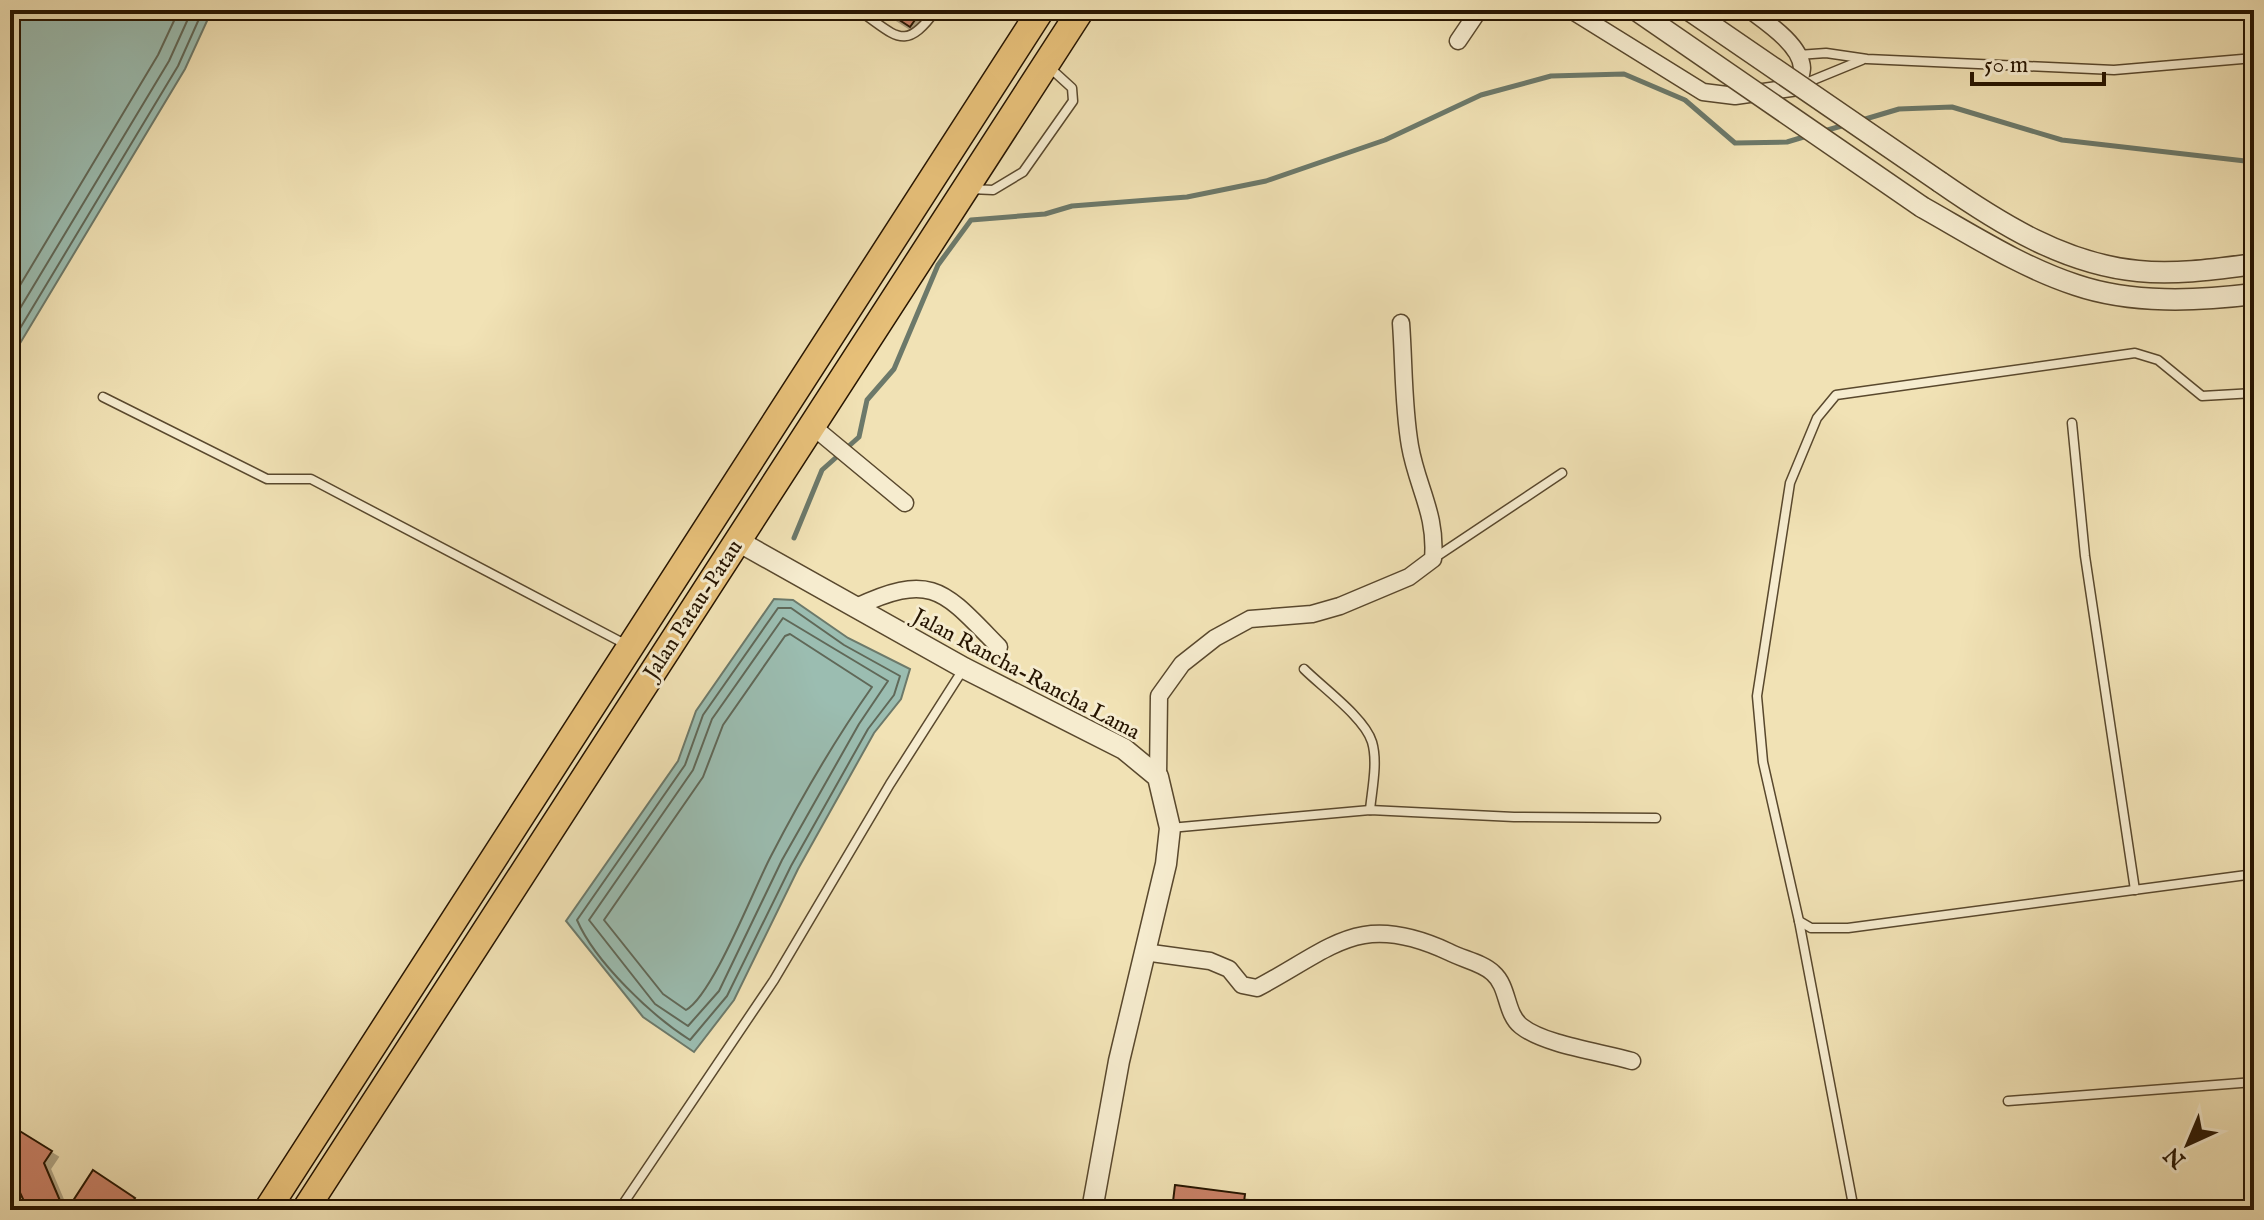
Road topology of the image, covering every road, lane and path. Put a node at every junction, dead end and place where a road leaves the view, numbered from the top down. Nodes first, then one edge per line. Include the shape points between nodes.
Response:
1 (858, 10) edge
2 (936, 10) edge
3 (1041, 10) edge
4 (1081, 10) edge
5 (1479, 10) edge
6 (1571, 10) edge
7 (1636, 10) edge
8 (1689, 10) edge
9 (1750, 10) edge
10 (1458, 41) dead end
11 (1798, 55) junction
12 (2254, 58) edge
13 (1867, 59) junction
14 (1046, 64) junction
15 (1798, 87) junction
16 (965, 188) junction
17 (2254, 264) edge
18 (2254, 294) edge
19 (1401, 323) dead end
20 (2254, 393) edge
21 (103, 397) dead end
22 (2072, 423) dead end
23 (811, 425) junction
24 (1562, 473) dead end
25 (905, 503) dead end
26 (736, 540) junction
27 (1433, 559) junction
28 (856, 607) junction
29 (630, 646) junction
30 (999, 647) dead end
31 (964, 668) junction
32 (1304, 669) dead end
33 (1158, 777) junction
34 (1370, 810) junction
35 (1656, 818) dead end
36 (1170, 828) junction
37 (2254, 874) edge
38 (2135, 890) junction
39 (1799, 921) junction
40 (1144, 952) junction
41 (1632, 1061) dead end
42 (2254, 1082) edge
43 (2008, 1101) dead end
44 (267, 1210) edge
45 (305, 1210) edge
46 (619, 1210) edge
47 (1092, 1210) edge
48 (1854, 1210) edge

1 - 2 lane via 899,36 910,37
3 - 29 main road, Jalan Patau-Patau
4 - 14 main road, Jalan Patau-Patau
5 - 10 street
6 - 15 street via 1703,92 1735,96
7 - 18 street, bridge via 1922,207 2014,259 2077,286 2131,296 2210,299
8 - 17 street, bridge via 1997,221 2067,254 2138,271
9 - 11 street
11 - 13 lane
11 - 15 street
12 - 13 lane via 2114,70
13 - 15 lane
14 - 16 main road, Jalan Patau-Patau
14 - 16 lane via 1072,88 1073,101 1055,130 1026,169 1004,185 987,191
16 - 23 main road, Jalan Patau-Patau
19 - 27 street via 1410,448 1430,510
20 - 39 lane via 2202,396 2158,360 2135,353 1848,390 1828,403 1790,483 1757,696 1763,762
21 - 29 lane via 267,479 311,479
22 - 38 lane via 2085,556
23 - 25 street
23 - 26 main road, Jalan Patau-Patau
24 - 27 lane
26 - 28 street, Jalan Rancha-Rancha Lama
26 - 45 main road, Jalan Patau-Patau
27 - 33 street via 1409,577 1340,606 1250,619 1193,655 1159,696
28 - 30 street via 893,590 917,587 940,593
28 - 31 street, Jalan Rancha-Rancha Lama
29 - 44 main road, Jalan Patau-Patau
31 - 33 street, Jalan Rancha-Rancha Lama via 1124,749
31 - 46 lane via 774,980
32 - 34 lane via 1371,738
33 - 36 street
34 - 35 lane
34 - 36 lane
36 - 40 street
37 - 38 lane
38 - 39 lane via 1826,930
39 - 48 lane
40 - 41 street via 1210,961 1229,969 1242,985 1257,988 1347,937 1408,936 1492,971 1507,989 1518,1023 1535,1035
40 - 47 street
42 - 43 lane

